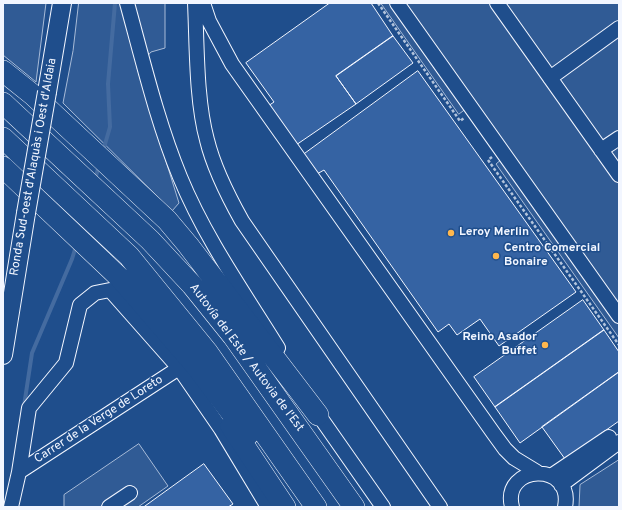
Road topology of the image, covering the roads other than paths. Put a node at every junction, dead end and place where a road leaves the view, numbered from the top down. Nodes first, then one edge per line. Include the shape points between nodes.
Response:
1 (62, 3) edge
2 (127, 3) edge
3 (195, 3) edge
4 (203, 3) edge
5 (397, 3) edge
6 (497, 3) edge
7 (619, 28) edge
8 (3, 71) edge
9 (550, 78) junction
10 (40, 93) junction
11 (3, 103) edge
12 (3, 138) edge
13 (619, 138) edge
14 (602, 150) junction
15 (9, 173) edge
16 (619, 175) edge
17 (115, 284) junction
18 (619, 316) edge
19 (163, 327) junction
20 (3, 355) edge
21 (179, 368) junction
22 (318, 415) junction
23 (614, 440) edge
24 (19, 472) junction
25 (537, 472) junction
26 (556, 480) junction
27 (130, 493) dead end
28 (11, 507) edge
29 (109, 507) edge
30 (268, 507) edge
31 (285, 507) edge
32 (300, 507) edge
33 (316, 507) edge
34 (354, 507) edge
35 (383, 507) edge
36 (440, 507) edge
37 (512, 507) edge
38 (565, 507) edge

1 - 10 main road, Ronda Sud-oest d'Alaquàs i Oest d'Aldaia
2 - 22 street via 168,146 195,210
3 - 36 street via 202,111 207,140 228,196 242,221
4 - 25 street via 209,21 232,64 504,449
5 - 18 street
6 - 9 street
7 - 9 street
8 - 10 highway
9 - 14 street
10 - 20 main road, Ronda Sud-oest d'Alaquàs i Oest d'Aldaia, bridge via 26,213
10 - 22 highway via 167,220
11 - 34 highway, Autovía del Este / Autovia de l'Est via 150,240 192,285 233,336
12 - 33 highway via 129,256 208,353
13 - 14 street
14 - 16 street
15 - 17 highway
17 - 19 highway
17 - 21 street
17 - 24 street via 95,293 80,305 66,363 29,408
19 - 31 highway
19 - 32 highway via 227,406
21 - 24 street, Carrer de la Verge de Loreto
21 - 30 street via 221,429
22 - 35 street
23 - 26 street
24 - 28 street
25 - 26 street
25 - 37 street via 520,479 514,487 511,495
26 - 38 street via 565,493
27 - 29 street

